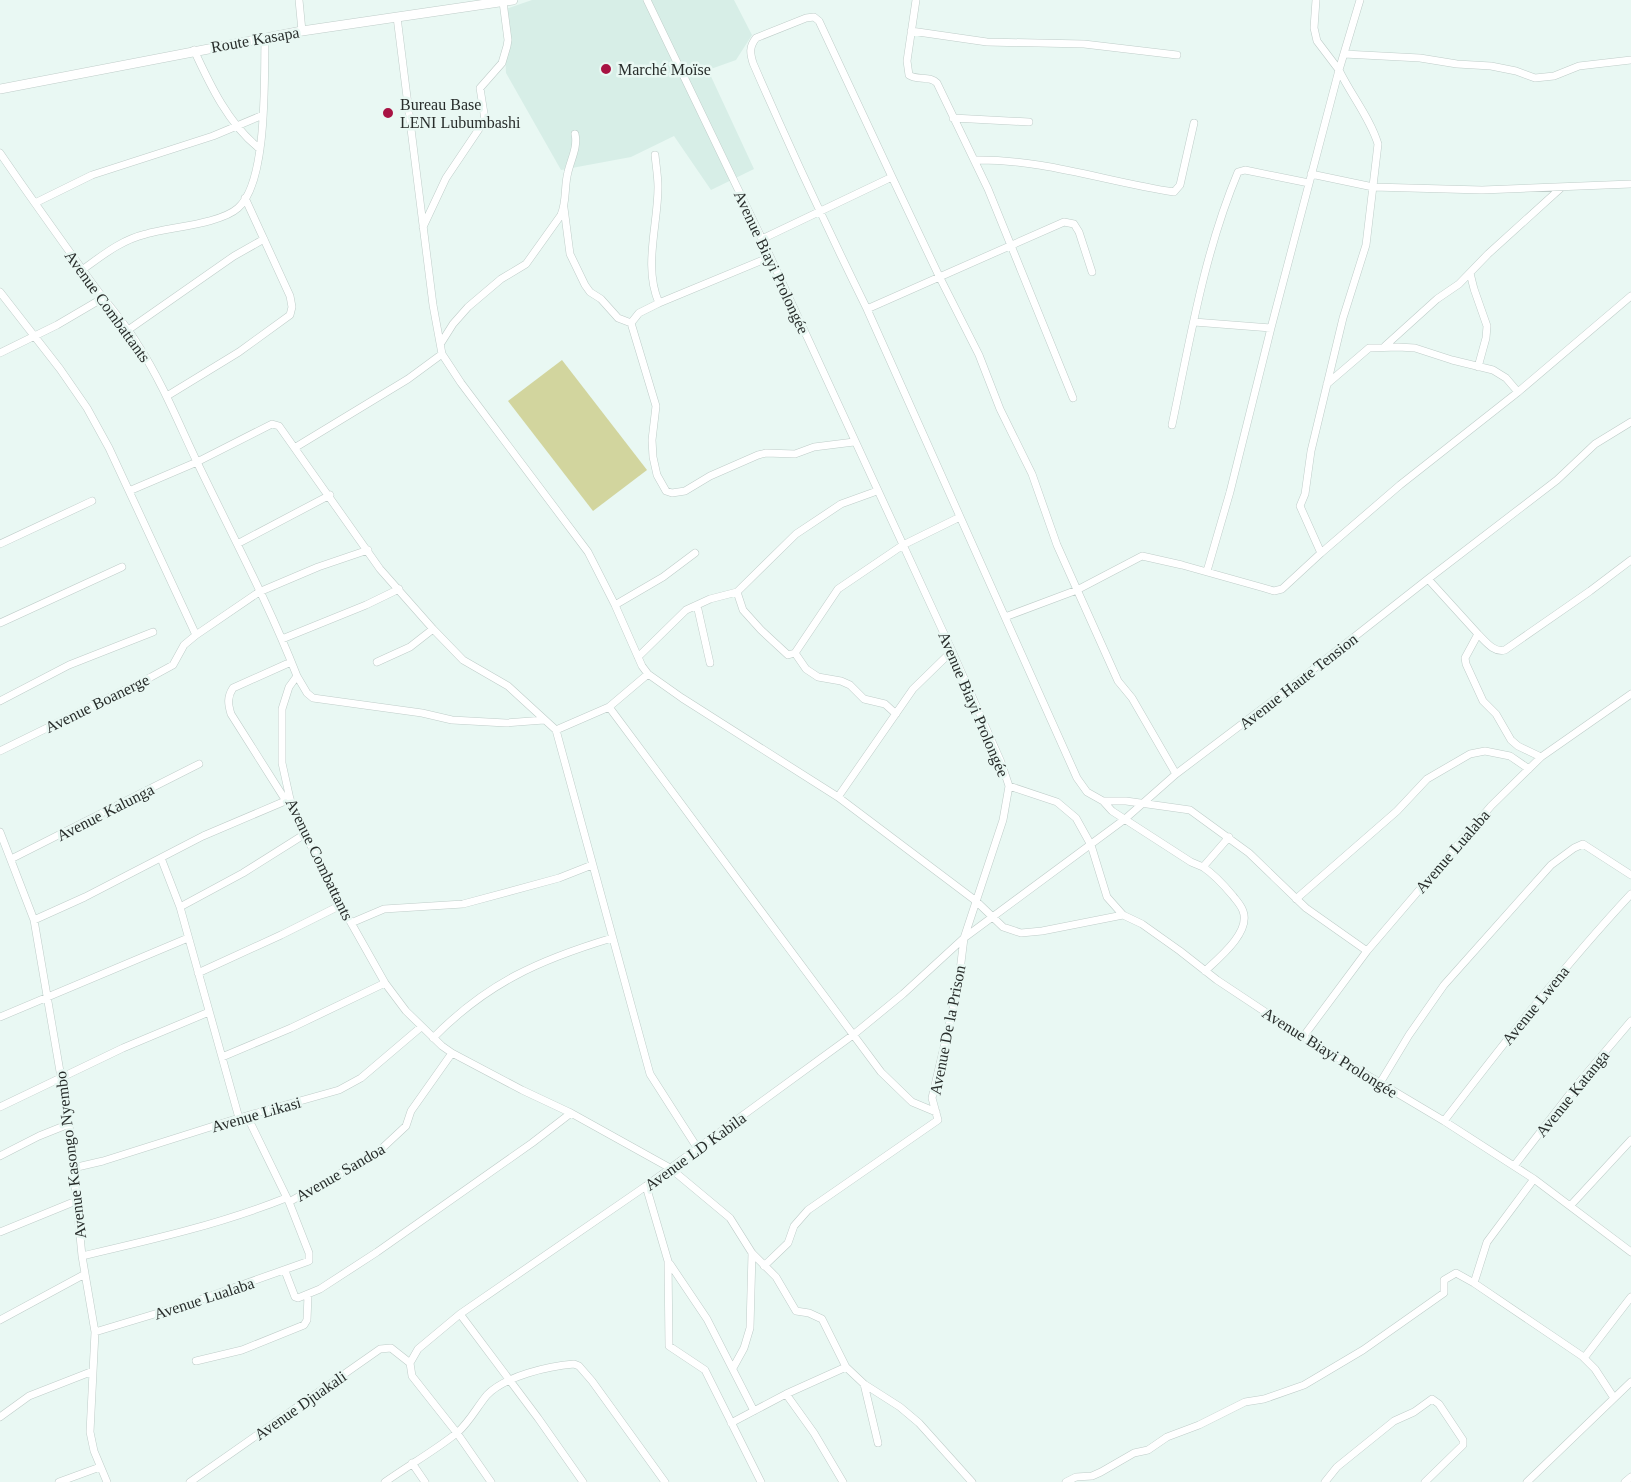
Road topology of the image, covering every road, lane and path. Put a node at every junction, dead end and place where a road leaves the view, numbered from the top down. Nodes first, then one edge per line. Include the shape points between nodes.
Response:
1 (299, 0) edge
2 (647, 0) edge
3 (916, 0) edge
4 (1316, 0) edge
5 (1360, 0) edge
6 (508, 1) edge
7 (396, 17) junction
8 (302, 31) junction
9 (911, 31) junction
10 (265, 38) junction
11 (194, 50) junction
12 (1344, 54) junction
13 (1177, 55) dead end
14 (1631, 60) edge
15 (1339, 70) junction
16 (0, 89) edge
17 (263, 115) junction
18 (953, 118) junction
19 (1029, 122) dead end
20 (1194, 123) dead end
21 (238, 126) junction
22 (575, 134) dead end
23 (260, 149) junction
24 (0, 153) edge
25 (655, 155) dead end
26 (975, 160) junction
27 (1311, 174) junction
28 (892, 177) junction
29 (1309, 183) junction
30 (1631, 184) edge
31 (1373, 186) junction
32 (1562, 187) junction
33 (245, 198) junction
34 (35, 203) junction
35 (564, 208) junction
36 (820, 213) junction
37 (423, 227) junction
38 (264, 239) junction
39 (762, 239) junction
40 (1010, 245) junction
41 (770, 257) junction
42 (82, 270) junction
43 (1092, 272) dead end
44 (1470, 273) junction
45 (939, 276) junction
46 (0, 292) edge
47 (1631, 296) edge
48 (103, 298) junction
49 (659, 303) junction
50 (867, 309) junction
51 (1194, 322) junction
52 (631, 323) junction
53 (1271, 328) junction
54 (128, 330) junction
55 (35, 336) junction
56 (441, 343) junction
57 (1385, 346) junction
58 (0, 352) edge
59 (442, 354) junction
60 (1478, 367) junction
61 (1327, 384) junction
62 (1518, 392) junction
63 (167, 396) junction
64 (1073, 398) dead end
65 (1631, 422) edge
66 (1172, 425) dead end
67 (854, 442) junction
68 (296, 447) junction
69 (197, 462) junction
70 (129, 491) junction
71 (877, 491) junction
72 (330, 495) junction
73 (92, 501) dead end
74 (960, 517) junction
75 (0, 543) edge
76 (238, 543) junction
77 (903, 545) junction
78 (368, 550) junction
79 (694, 553) dead end
80 (1321, 553) junction
81 (1631, 560) edge
82 (122, 567) dead end
83 (1207, 571) junction
84 (1428, 579) junction
85 (399, 589) junction
86 (1077, 590) junction
87 (259, 592) junction
88 (737, 592) junction
89 (615, 605) junction
90 (697, 605) junction
91 (1005, 617) junction
92 (0, 622) edge
93 (433, 629) junction
94 (153, 632) dead end
95 (1478, 634) junction
96 (196, 635) junction
97 (282, 639) junction
98 (952, 651) junction
99 (795, 653) junction
100 (638, 657) junction
101 (291, 662) junction
102 (377, 662) dead end
103 (710, 663) dead end
104 (648, 674) junction
105 (297, 676) junction
106 (1631, 694) edge
107 (0, 701) edge
108 (609, 707) junction
109 (896, 714) junction
110 (544, 720) junction
111 (556, 730) junction
112 (0, 751) edge
113 (1541, 758) junction
114 (199, 764) dead end
115 (1529, 769) junction
116 (1176, 774) junction
117 (1009, 786) junction
118 (838, 797) junction
119 (288, 800) junction
120 (1103, 801) junction
121 (1142, 803) junction
122 (1125, 819) junction
123 (305, 834) junction
124 (1, 836) edge
125 (1229, 837) junction
126 (1091, 845) junction
127 (161, 858) junction
128 (11, 859) junction
129 (592, 865) junction
130 (1203, 867) junction
131 (1631, 875) edge
132 (1631, 894) edge
133 (1296, 899) junction
134 (976, 901) junction
135 (341, 905) junction
136 (180, 907) junction
137 (1124, 915) junction
138 (992, 917) junction
139 (34, 920) junction
140 (351, 922) junction
141 (188, 938) junction
142 (612, 938) junction
143 (964, 938) junction
144 (1367, 951) junction
145 (1205, 971) junction
146 (198, 973) junction
147 (385, 982) junction
148 (46, 997) junction
149 (209, 1012) junction
150 (0, 1017) edge
151 (1631, 1022) edge
152 (421, 1027) junction
153 (854, 1035) junction
154 (1303, 1036) junction
155 (433, 1038) junction
156 (452, 1053) junction
157 (222, 1057) junction
158 (61, 1077) junction
159 (1380, 1083) junction
160 (0, 1107) edge
161 (936, 1112) junction
162 (571, 1113) junction
163 (247, 1116) junction
164 (239, 1118) junction
165 (1444, 1121) junction
166 (69, 1124) junction
167 (1631, 1140) edge
168 (698, 1149) junction
169 (0, 1156) edge
170 (1514, 1166) junction
171 (73, 1168) junction
172 (670, 1168) junction
173 (1534, 1179) junction
174 (646, 1186) junction
175 (287, 1200) junction
176 (76, 1201) junction
177 (1571, 1205) junction
178 (0, 1232) edge
179 (1631, 1252) edge
180 (752, 1253) junction
181 (82, 1256) junction
182 (668, 1261) junction
183 (764, 1266) junction
184 (285, 1271) junction
185 (85, 1274) junction
186 (1474, 1283) junction
187 (308, 1295) junction
188 (1631, 1298) edge
189 (460, 1314) junction
190 (0, 1320) edge
191 (95, 1332) junction
192 (1584, 1358) junction
193 (196, 1362) dead end
194 (410, 1363) junction
195 (846, 1367) junction
196 (733, 1368) junction
197 (93, 1371) junction
198 (510, 1381) junction
199 (1631, 1382) edge
200 (864, 1384) junction
201 (786, 1394) junction
202 (1614, 1398) junction
203 (754, 1411) junction
204 (0, 1417) edge
205 (731, 1423) junction
206 (457, 1433) junction
207 (878, 1443) dead end
208 (412, 1463) junction
209 (100, 1467) junction
210 (1631, 1477) edge
211 (59, 1482) edge
212 (107, 1482) edge
213 (190, 1482) edge
214 (385, 1482) edge
215 (425, 1482) edge
216 (491, 1482) edge
217 (583, 1482) edge
218 (666, 1482) edge
219 (761, 1482) edge
220 (843, 1482) edge
221 (972, 1482) edge
222 (1066, 1482) edge
223 (1325, 1482) edge
224 (1425, 1482) edge
225 (1527, 1482) edge
226 (1625, 1482) edge

1 - 8 street
2 - 39 street, Avenue Biayi Prolongée
3 - 9 street
4 - 15 street via 1317,41
5 - 12 street
6 - 7 main road, Route Kasapa
6 - 37 street via 507,46 502,63 480,88 485,120 446,178
7 - 8 main road, Route Kasapa
7 - 37 street
8 - 10 main road, Route Kasapa
9 - 13 street via 987,42 1084,44
9 - 18 street via 909,75 935,80
10 - 11 main road, Route Kasapa
10 - 17 street
11 - 16 main road, Route Kasapa
11 - 21 street via 210,85
12 - 14 street via 1491,66 1535,78 1554,76 1579,66
12 - 15 street
15 - 27 street
15 - 31 street via 1374,129 1378,144
17 - 21 street
17 - 23 street
18 - 19 street
18 - 26 street
20 - 26 street via 1180,186 1174,192 1048,166
21 - 23 street
21 - 34 street via 92,175
22 - 35 street
23 - 33 street
24 - 34 street, Avenue Combattants
25 - 49 street via 658,187 652,275
26 - 40 street
27 - 29 street
27 - 31 street
28 - 36 street
28 - 36 street via 819,21 806,18 767,32 751,44 753,63
28 - 45 street
29 - 51 street via 1245,170 1238,172 1216,229
29 - 53 street
30 - 32 street
31 - 32 street via 1482,190
31 - 61 street via 1366,245
32 - 44 street
33 - 38 street
33 - 42 street via 238,208 220,217 116,245
34 - 42 street, Avenue Combattants
35 - 52 street via 570,254 585,285 618,318
35 - 56 street via 526,264 468,307
36 - 39 street
36 - 50 street
37 - 56 street
38 - 54 street
38 - 63 street via 290,296 290,315
39 - 41 street, Avenue Biayi Prolongée
40 - 43 street via 1070,222 1079,232
40 - 45 street
40 - 64 street
41 - 49 street
41 - 67 street, Avenue Biayi Prolongée
42 - 48 street, Avenue Combattants
44 - 57 street
44 - 60 street via 1487,326
45 - 50 street
45 - 86 street via 1032,474
46 - 55 street
47 - 62 street
48 - 54 street, Avenue Combattants
48 - 55 street
49 - 52 street via 639,313
50 - 74 street
51 - 53 street
51 - 66 street
52 - 67 street via 656,406 653,457 666,491 685,491 758,455 795,454 814,447
53 - 83 street
54 - 63 street, Avenue Combattants
55 - 58 street
55 - 70 street via 87,408
56 - 59 street
57 - 60 street via 1415,348
57 - 61 street via 1365,350
59 - 68 street
59 - 89 street via 588,552
60 - 62 street via 1506,378
61 - 80 street via 1300,506
62 - 80 street
63 - 69 street, Avenue Combattants
65 - 84 street, Avenue Haute Tension via 1596,444 1557,480
67 - 71 street, Avenue Biayi Prolongée
68 - 69 street via 279,426 272,424
68 - 72 street
69 - 70 street
69 - 76 street, Avenue Combattants
70 - 96 street
71 - 77 street, Avenue Biayi Prolongée
71 - 88 street via 841,504 796,534
72 - 76 street
72 - 78 street
73 - 75 street
74 - 77 street
74 - 91 street
76 - 87 street, Avenue Combattants
77 - 98 street, Avenue Biayi Prolongée
77 - 99 street via 838,589
78 - 85 street
78 - 87 street, Avenue Boanerge
79 - 89 street via 663,577
80 - 83 street via 1286,586 1274,591
81 - 95 street via 1505,650 1495,649
82 - 92 street
83 - 86 street via 1142,556
84 - 95 street
84 - 116 street, Avenue Haute Tension
85 - 93 street
85 - 97 street
86 - 91 street
86 - 116 street via 1118,681
87 - 96 street, Avenue Boanerge
87 - 97 street, Avenue Combattants
88 - 90 street
88 - 99 street via 743,610 761,630 788,655
89 - 100 street
90 - 100 street via 686,610
90 - 103 street
91 - 120 street via 1077,778 1087,792
93 - 102 street via 410,647
93 - 110 street via 463,660 508,686
94 - 107 street via 69,665
95 - 113 street via 1465,658 1483,701 1514,743
96 - 112 street, Avenue Boanerge via 172,664 151,677
97 - 101 street, Avenue Combattants
98 - 109 street via 913,689
98 - 117 street, Avenue Biayi Prolongée
99 - 109 street via 806,669 818,677 850,685 864,699 885,704
100 - 104 street
101 - 105 street, Avenue Combattants
101 - 119 street via 233,688 228,701 231,714
104 - 108 street
104 - 118 street
105 - 110 street via 313,698 452,720
105 - 119 street, Avenue Combattants via 288,687 282,709 282,763
106 - 113 street, Avenue Lualaba
108 - 111 street
108 - 153 street
109 - 118 street
110 - 111 street
111 - 129 street
113 - 115 street, Avenue Lualaba
114 - 128 street, Avenue Kalunga
115 - 133 street via 1510,756 1485,751 1470,754 1427,779 1397,811
115 - 144 street, Avenue Lualaba via 1491,806
116 - 121 street, Avenue Haute Tension
117 - 126 street, Avenue Biayi Prolongée via 1057,802 1076,818
117 - 134 street, Avenue LD Kabila via 1003,820
118 - 134 street
119 - 123 street, Avenue Combattants
119 - 127 street
120 - 121 street
120 - 122 street
121 - 122 street, Avenue Haute Tension
121 - 125 street via 1190,810
122 - 126 street, Avenue Haute Tension
122 - 130 street
123 - 135 street, Avenue Combattants
123 - 136 street
124 - 128 street, Avenue Kasongo Nyembo
125 - 130 street
125 - 133 street
126 - 137 street, Avenue Biayi Prolongée via 1107,897
126 - 138 street, Avenue Haute Tension
127 - 136 street
127 - 139 street
128 - 139 street, Avenue Kasongo Nyembo
129 - 140 street via 463,904 384,909
129 - 142 street
130 - 145 street via 1218,878 1244,912 1237,937
131 - 159 street via 1583,844 1551,865 1444,985
132 - 165 street, Avenue Lwena via 1541,996
133 - 144 street
134 - 138 street
134 - 143 street, Avenue LD Kabila
135 - 140 street, Avenue Combattants
135 - 146 street
136 - 141 street
137 - 138 street via 1021,933 1002,927
137 - 145 street, Avenue Biayi Prolongée
138 - 143 street, Avenue Haute Tension
139 - 148 street, Avenue Kasongo Nyembo
140 - 147 street, Avenue Combattants
141 - 146 street
141 - 148 street
142 - 155 street via 519,973 460,1012
142 - 168 street via 650,1074
143 - 153 street, Avenue LD Kabila
143 - 161 street, Avenue De la Prison via 958,987 932,1098
144 - 154 street, Avenue Lualaba
145 - 154 street, Avenue Biayi Prolongée
146 - 149 street
147 - 152 street, Avenue Combattants
147 - 157 street
148 - 150 street
148 - 158 street, Avenue Kasongo Nyembo
149 - 157 street
149 - 158 street
151 - 170 street, Avenue Katanga
152 - 155 street, Avenue Combattants
152 - 163 street, Avenue Likasi via 351,1084 326,1095
153 - 161 street via 881,1072 912,1102
153 - 168 street, Avenue LD Kabila
154 - 159 street, Avenue Biayi Prolongée
155 - 156 street, Avenue Combattants
156 - 162 street, Avenue Combattants
156 - 175 street, Avenue Sandoa via 411,1111 406,1126 389,1144
157 - 164 street
158 - 160 street
158 - 166 street, Avenue Kasongo Nyembo
159 - 165 street, Avenue Biayi Prolongée
161 - 183 street, Avenue De la Prison via 938,1120 808,1210 794,1226 788,1243
162 - 172 street, Avenue Combattants
162 - 187 street via 377,1252
163 - 164 street, Avenue Likasi
163 - 175 street
164 - 171 street, Avenue Likasi
165 - 170 street, Avenue Biayi Prolongée
166 - 169 street
166 - 171 street, Avenue Kasongo Nyembo
167 - 177 street
168 - 172 street, Avenue LD Kabila
170 - 173 street, Avenue Biayi Prolongée
171 - 176 street, Avenue Kasongo Nyembo
172 - 174 street, Avenue LD Kabila
172 - 180 street, Avenue Combattants via 730,1218
173 - 177 street, Avenue Biayi Prolongée
173 - 186 street via 1487,1242
174 - 182 street
174 - 189 street, Avenue LD Kabila
175 - 181 street, Avenue Sandoa
175 - 184 street, Avenue Lualaba via 310,1259
176 - 178 street
176 - 181 street, Avenue Kasongo Nyembo
177 - 179 street, Avenue Biayi Prolongée
180 - 183 street, Avenue Combattants
180 - 196 street via 750,1328
181 - 185 street, Avenue Kasongo Nyembo
182 - 196 street via 707,1319
182 - 205 street via 669,1346 705,1370
183 - 195 street, Avenue Combattants via 776,1277 796,1311 822,1319
184 - 187 street via 295,1297
184 - 191 street, Avenue Lualaba
185 - 190 street
185 - 191 street, Avenue Kasongo Nyembo
186 - 192 street
186 - 222 street via 1456,1273 1447,1277 1444,1293 1363,1350 1304,1385 1245,1402 1167,1437 1148,1450 1134,1452 1101,1472
187 - 193 street via 304,1325 242,1350
188 - 192 street
189 - 194 street, Avenue LD Kabila via 418,1349
189 - 198 street
191 - 197 street, Avenue Kasongo Nyembo
192 - 202 street
194 - 206 street via 412,1376
194 - 213 street, Avenue Djuakali via 391,1348 380,1349
195 - 200 street, Avenue Combattants
195 - 201 street
196 - 203 street
197 - 204 street via 29,1396
197 - 209 street, Avenue Kasongo Nyembo via 89,1427
198 - 206 street via 489,1393
198 - 217 street
198 - 218 street via 543,1368 579,1366
199 - 202 street
200 - 207 street
200 - 221 street, Avenue Combattants via 919,1423
201 - 203 street
201 - 220 street
202 - 225 street
203 - 205 street
205 - 219 street
206 - 208 street
206 - 216 street
208 - 214 street
208 - 215 street
209 - 211 street
209 - 212 street, Avenue Kasongo Nyembo
210 - 226 street
223 - 224 street via 1337,1467 1394,1421 1432,1400 1439,1404 1463,1445

